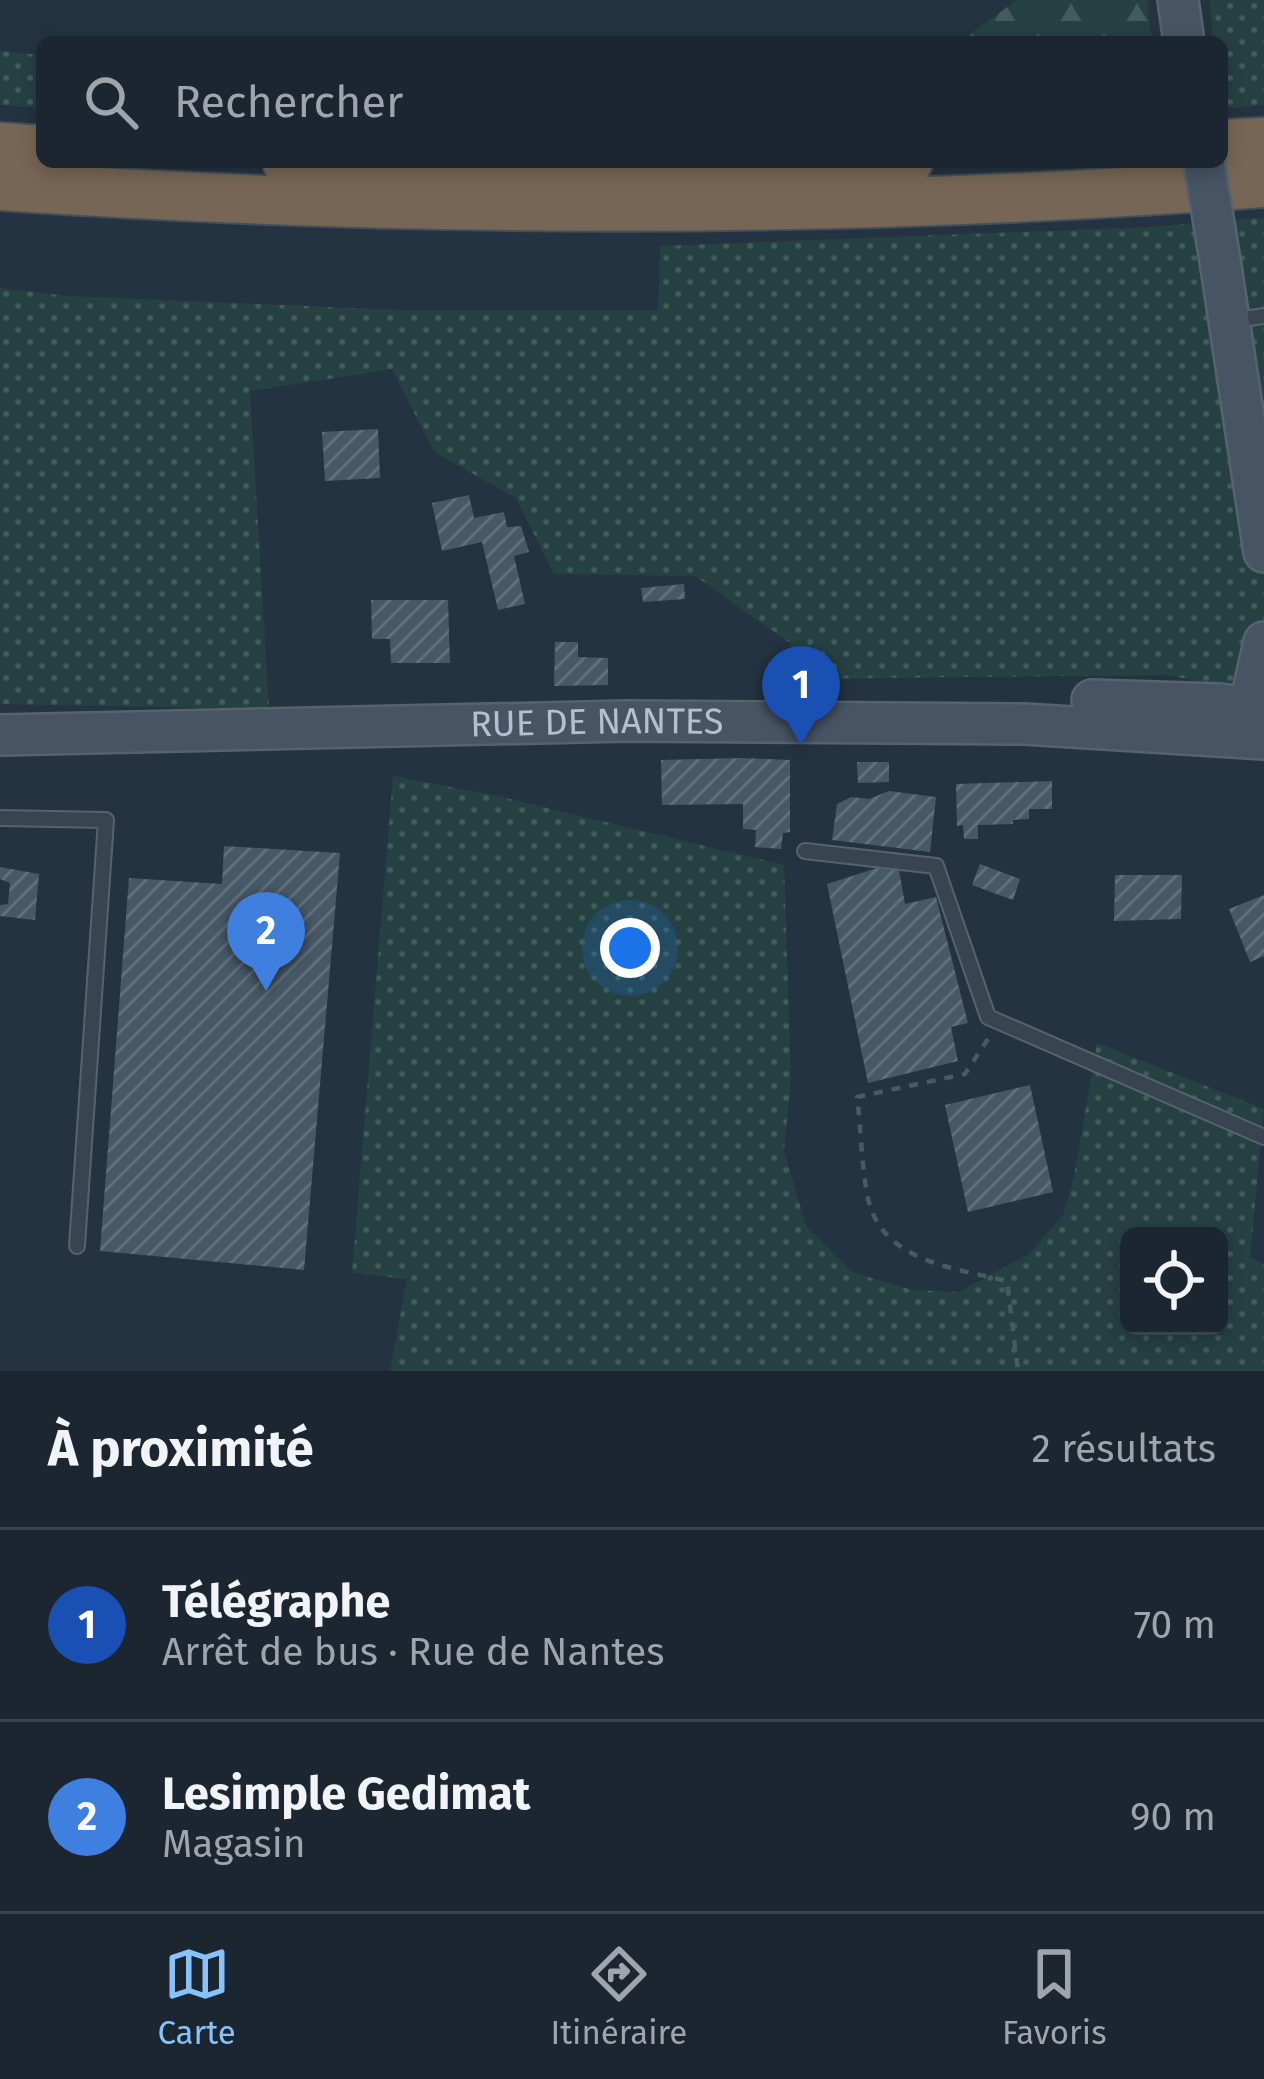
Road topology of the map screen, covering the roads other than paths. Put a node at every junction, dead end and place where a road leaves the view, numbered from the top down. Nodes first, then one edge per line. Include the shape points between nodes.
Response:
1 (1178, 0) edge
2 (1183, 36) edge
3 (1264, 142) edge
4 (1228, 144) edge
5 (0, 147) edge
6 (36, 150) edge
7 (1205, 168) edge
8 (1264, 183) edge
9 (0, 186) edge
10 (1247, 318) edge
11 (1264, 552) edge
12 (1263, 645) edge
13 (626, 721) junction
14 (1252, 727) edge
15 (0, 736) edge
16 (0, 818) edge
17 (806, 851) dead end
18 (1264, 1137) edge
19 (77, 1246) dead end

1 - 2 main road
3 - 4 highway
5 - 6 highway
7 - 10 main road, bridge via 1221,266
8 - 9 highway via 638,206
10 - 11 main road
12 - 14 main road
13 - 14 main road, RUE DE NANTES
13 - 14 main road via 752,708 1042,700
13 - 15 main road, RUE DE NANTES
16 - 19 lane via 106,820
17 - 18 lane via 936,866 988,1017

